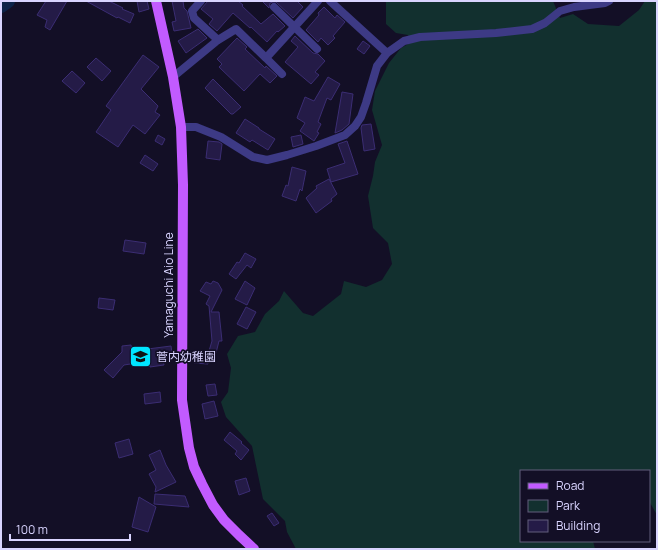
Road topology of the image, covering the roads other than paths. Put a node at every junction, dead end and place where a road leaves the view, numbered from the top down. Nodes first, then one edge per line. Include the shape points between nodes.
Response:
1 (156, 1) edge
2 (201, 1) edge
3 (318, 1) edge
4 (330, 1) edge
5 (609, 1) edge
6 (274, 7) dead end
7 (295, 27) junction
8 (218, 40) junction
9 (317, 49) dead end
10 (387, 53) junction
11 (266, 58) junction
12 (282, 74) dead end
13 (173, 77) junction
14 (181, 127) junction
15 (254, 549) edge

1 - 13 main road, Yamaguchi Aio Line
2 - 8 street via 192,11 194,18
3 - 7 street
4 - 10 street
5 - 10 street via 560,11 532,29 420,37 404,41
6 - 7 street
7 - 9 street
7 - 11 street
8 - 11 street via 236,28
8 - 13 street
10 - 14 street via 377,66 361,117 355,126 345,135 316,146 267,160 253,157 221,137 196,127
11 - 12 street
13 - 14 main road, Yamaguchi Aio Line
14 - 15 main road, Yamaguchi Aio Line via 182,400 189,448 194,467 213,505 224,520

